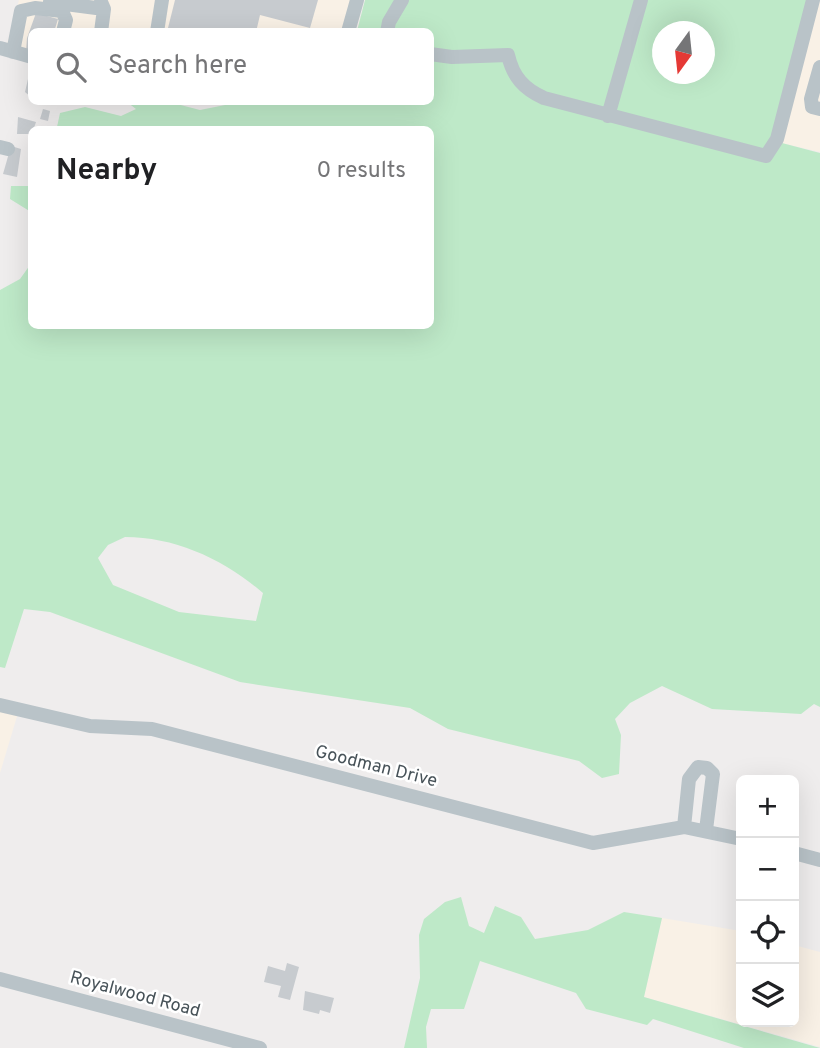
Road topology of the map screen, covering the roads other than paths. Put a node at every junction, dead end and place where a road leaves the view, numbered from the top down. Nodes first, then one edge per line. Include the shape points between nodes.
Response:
1 (44, 0) edge
2 (164, 0) edge
3 (357, 0) edge
4 (402, 0) edge
5 (640, 0) edge
6 (813, 0) edge
7 (101, 5) edge
8 (63, 28) edge
9 (102, 28) edge
10 (159, 28) edge
11 (349, 28) edge
12 (387, 28) edge
13 (6, 50) edge
14 (434, 55) edge
15 (28, 56) edge
16 (819, 75) edge
17 (820, 109) edge
18 (608, 116) junction
19 (0, 705) edge
20 (684, 827) junction
21 (706, 830) junction
22 (737, 838) edge
23 (799, 854) edge
24 (820, 860) edge
25 (0, 979) edge
26 (260, 1048) edge

1 - 7 street
2 - 10 street
3 - 11 street
4 - 12 street
5 - 18 street
6 - 18 street via 777,139 766,156
7 - 9 street
8 - 13 street via 62,11 21,11
13 - 15 street
14 - 18 street via 508,55 516,76 531,92
16 - 17 street via 811,99 813,107
19 - 20 street, Goodman Drive via 90,726 152,729 593,843
20 - 21 street, Goodman Drive
20 - 21 street via 692,772 707,768 713,774
21 - 22 street, Goodman Drive
23 - 24 street
25 - 26 street, Royalwood Road

